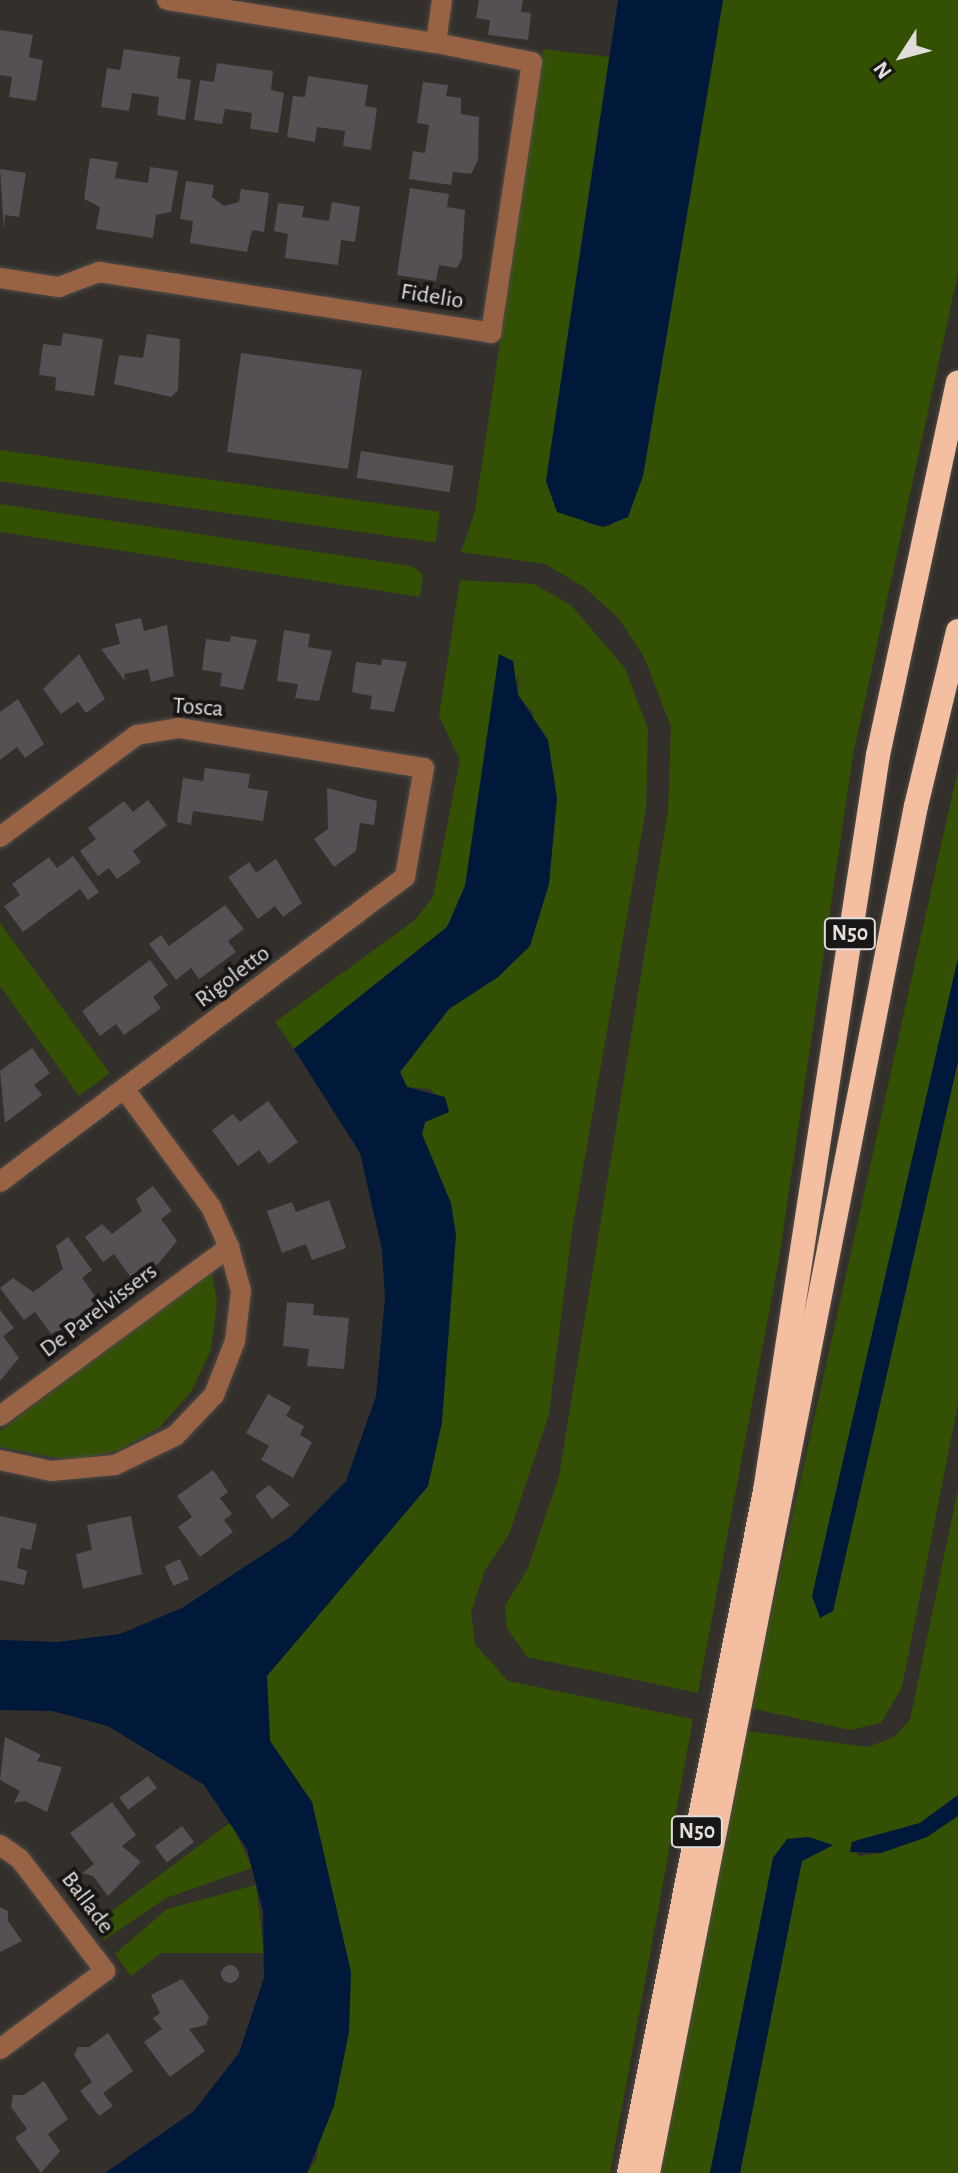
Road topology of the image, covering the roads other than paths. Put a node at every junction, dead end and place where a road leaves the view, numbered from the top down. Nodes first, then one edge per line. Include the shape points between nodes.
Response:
1 (167, 0) edge
2 (442, 0) edge
3 (436, 43) junction
4 (0, 278) edge
5 (958, 382) edge
6 (958, 631) edge
7 (424, 768) joint
8 (0, 837) edge
9 (125, 1090) junction
10 (0, 1182) edge
11 (229, 1247) junction
12 (0, 1416) edge
13 (0, 1460) edge
14 (0, 1845) edge
15 (0, 2049) edge
16 (629, 2173) edge
17 (648, 2173) edge

1 - 3 street
2 - 3 street
3 - 4 street, Fidelio via 532,62 491,333 99,272 59,287
5 - 16 highway, N50 via 878,755 765,1491
6 - 17 highway, N50 via 916,806
7 - 8 street, Tosca via 179,728 137,735
7 - 9 street, Rigoletto via 405,877
9 - 10 street, Rigoletto
9 - 11 street via 211,1207
11 - 12 street, De Parelvissers
11 - 13 street via 241,1291 235,1341 214,1395 175,1436 115,1465 51,1471
14 - 15 street, Ballade via 20,1859 105,1971

